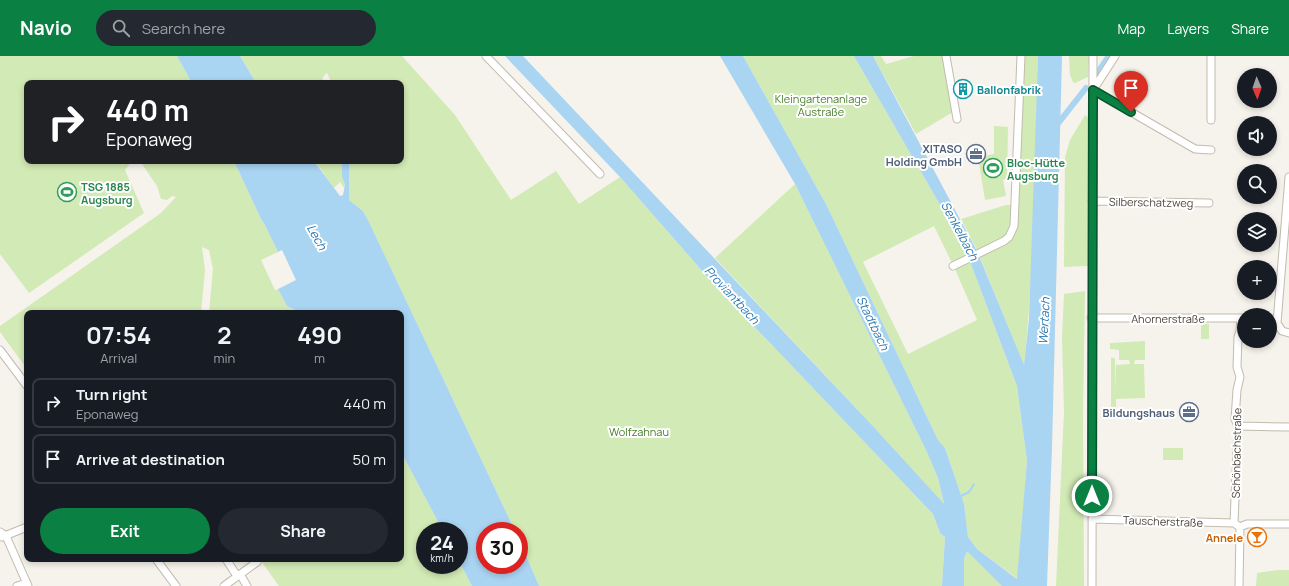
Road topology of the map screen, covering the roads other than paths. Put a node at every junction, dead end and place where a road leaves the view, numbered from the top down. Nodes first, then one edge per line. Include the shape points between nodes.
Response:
1 (486, 56) edge
2 (946, 56) edge
3 (1021, 56) edge
4 (1093, 56) edge
5 (1115, 56) edge
6 (1211, 56) edge
7 (1093, 90) junction
8 (957, 119) dead end
9 (1211, 120) dead end
10 (1211, 150) dead end
11 (600, 174) dead end
12 (1289, 177) edge
13 (1092, 201) junction
14 (1209, 203) dead end
15 (953, 266) dead end
16 (1091, 318) junction
17 (1237, 318) edge
18 (1277, 322) joint
19 (1289, 333) edge
20 (1238, 348) edge
21 (0, 350) edge
22 (24, 382) edge
23 (1238, 426) junction
24 (1289, 427) edge
25 (1092, 519) junction
26 (1289, 524) edge
27 (1237, 525) junction
28 (24, 528) edge
29 (2, 535) edge
30 (158, 562) edge
31 (228, 562) edge
32 (256, 562) dead end
33 (239, 575) junction
34 (28, 585) edge
35 (18, 586) edge
36 (176, 586) edge
37 (224, 586) edge
38 (247, 586) edge
39 (1092, 586) edge
40 (1239, 586) edge

1 - 11 street
2 - 8 street
3 - 15 street via 1014,226 1009,237
4 - 7 street
5 - 7 street
6 - 9 street
7 - 10 street via 1195,150
7 - 13 street
12 - 18 street
13 - 14 street, Silberschatzweg
13 - 16 street
16 - 17 street, Ahornerstraße
16 - 25 street
18 - 19 street via 1282,331
20 - 23 street, Schönbachstraße via 1237,367 1240,377 1237,390
21 - 22 street
23 - 24 street
23 - 27 street, Schönbachstraße
25 - 27 street, Tauscherstraße
25 - 39 street
26 - 27 street, Tauscherstraße
27 - 40 street, Schönbachstraße
28 - 29 street
29 - 34 street
30 - 36 street
31 - 33 street
32 - 33 street
33 - 37 street
33 - 38 street
34 - 35 street

